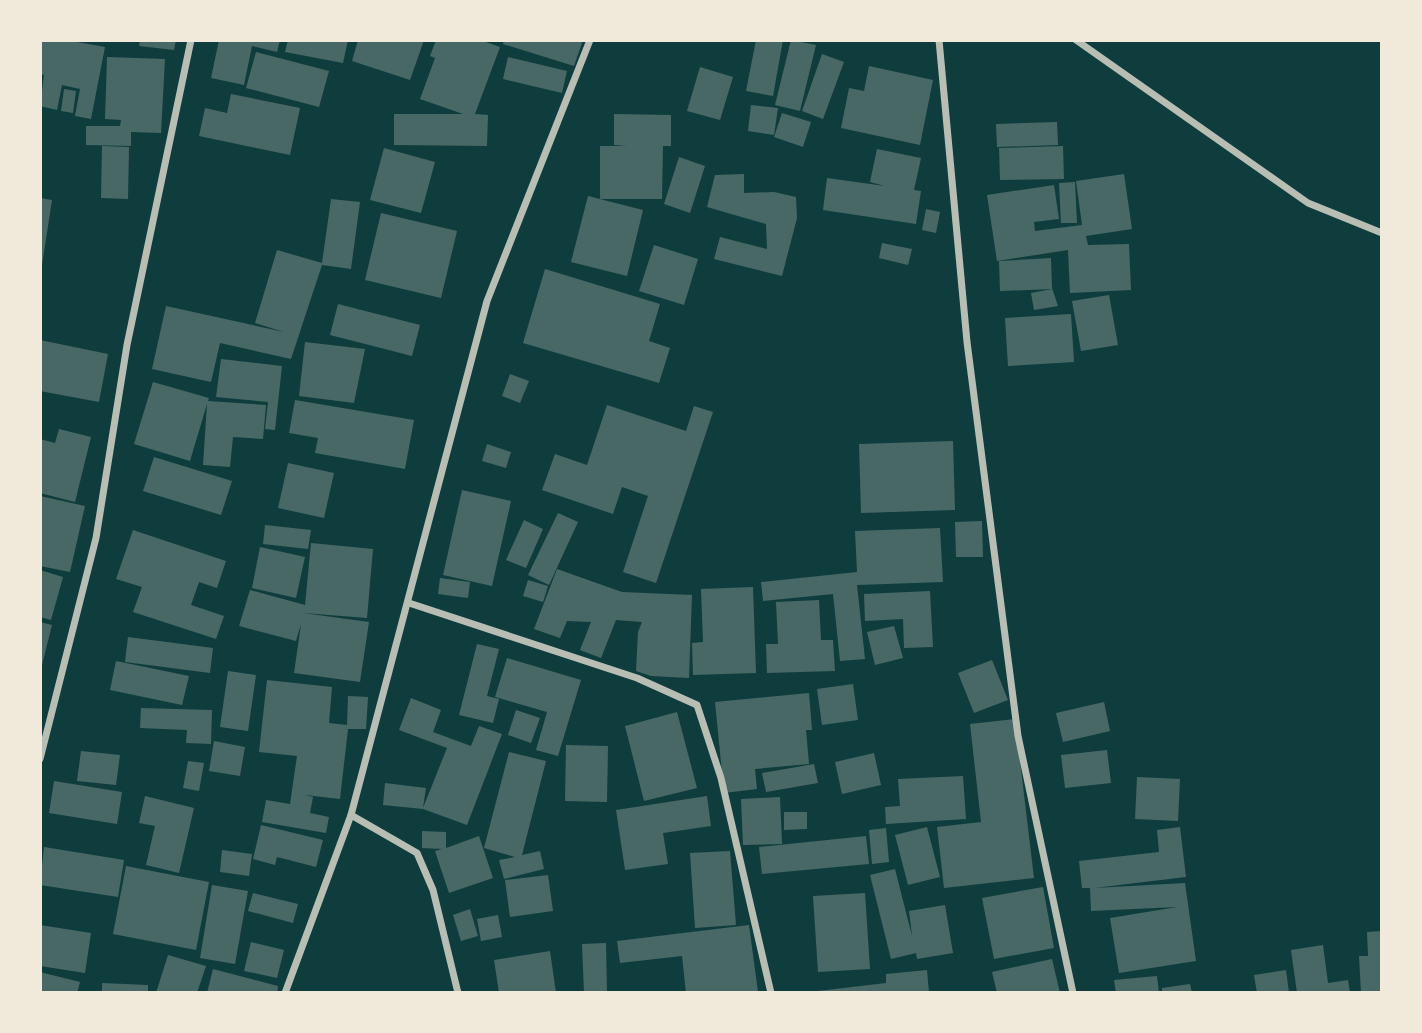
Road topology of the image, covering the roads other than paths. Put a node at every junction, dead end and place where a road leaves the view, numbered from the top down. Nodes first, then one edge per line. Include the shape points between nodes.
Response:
1 (191, 40) edge
2 (590, 40) edge
3 (939, 40) edge
4 (1076, 40) edge
5 (1382, 233) edge
6 (409, 603) junction
7 (40, 759) edge
8 (351, 816) junction
9 (285, 993) edge
10 (458, 993) edge
11 (771, 993) edge
12 (1073, 993) edge

1 - 7 street via 127,345 96,538
2 - 6 street via 487,301
3 - 12 street via 967,342 1018,736
4 - 5 street via 1308,203
6 - 8 street
6 - 11 street via 637,678 697,705 721,778
8 - 9 street
8 - 10 street via 417,853 433,890

